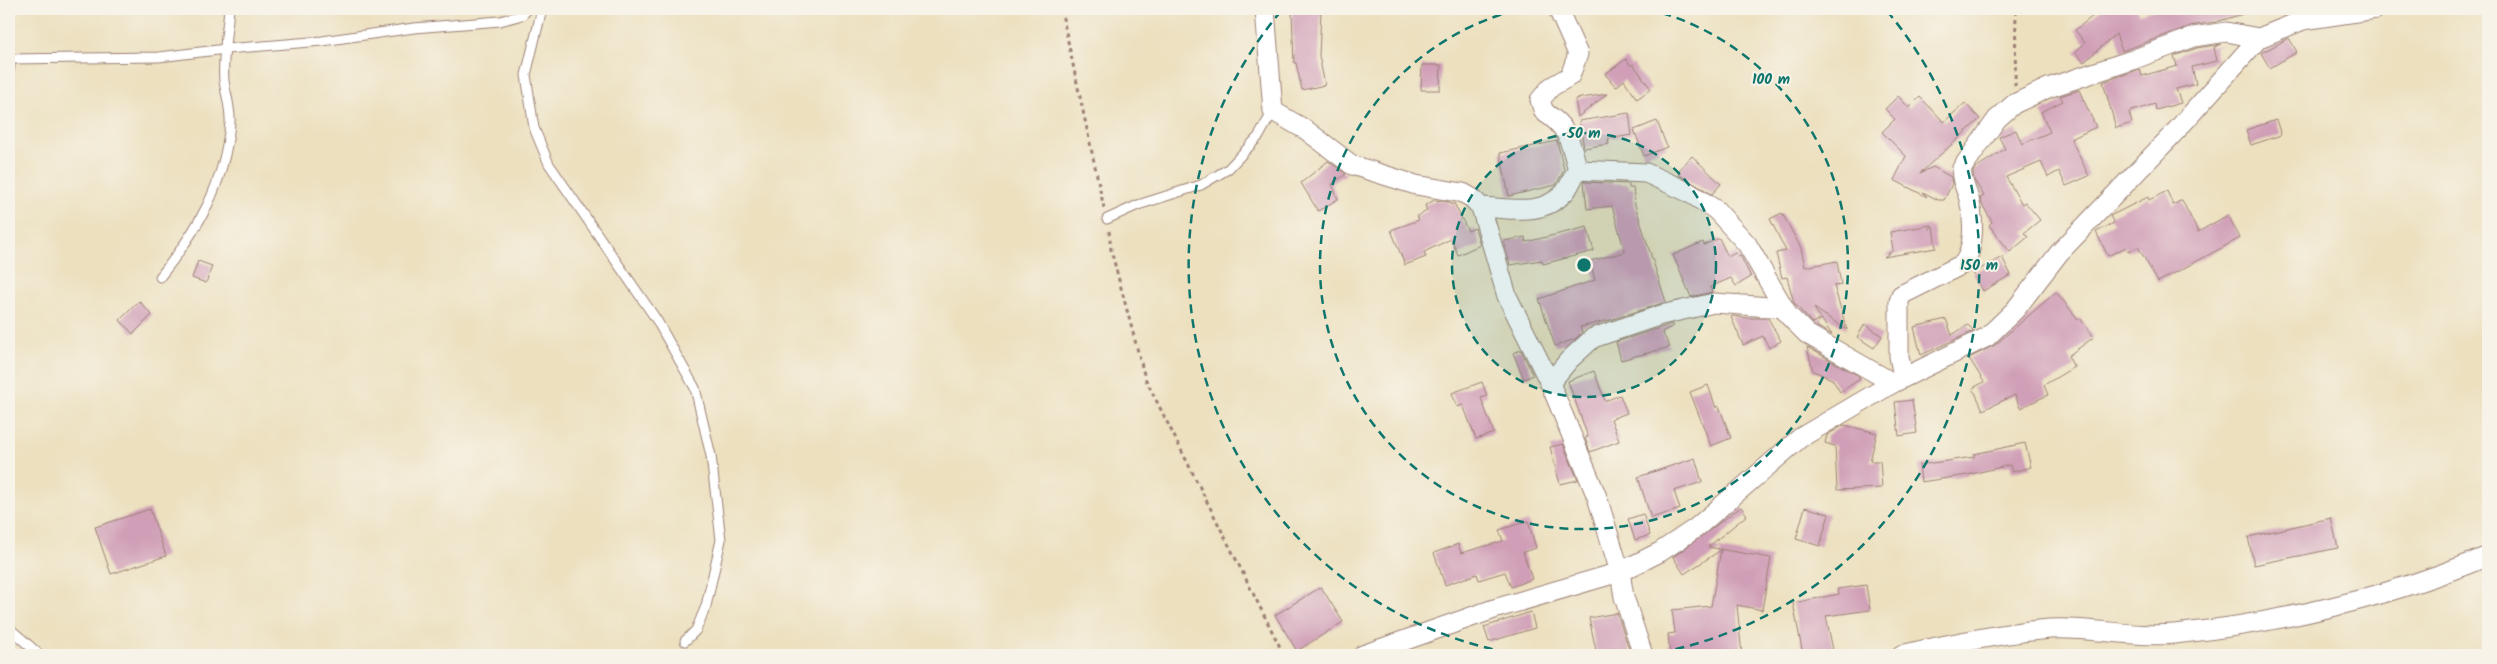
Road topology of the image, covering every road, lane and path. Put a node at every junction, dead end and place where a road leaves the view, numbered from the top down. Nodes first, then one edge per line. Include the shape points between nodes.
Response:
1 (229, 9) edge
2 (528, 9) edge
3 (542, 9) edge
4 (1061, 9) edge
5 (1265, 9) edge
6 (1558, 9) edge
7 (2016, 9) edge
8 (2376, 9) edge
9 (2259, 38) junction
10 (226, 49) junction
11 (10, 59) edge
12 (9, 72) edge
13 (2014, 104) junction
14 (1273, 111) junction
15 (1578, 170) junction
16 (1481, 207) junction
17 (1107, 219) junction
18 (160, 277) dead end
19 (1784, 308) junction
20 (1898, 380) junction
21 (1550, 383) junction
22 (2488, 556) edge
23 (1620, 572) junction
24 (9, 628) edge
25 (685, 641) dead end
26 (40, 655) edge
27 (1284, 655) edge
28 (1363, 655) edge
29 (1643, 655) edge
30 (1901, 655) edge

1 - 10 lane
2 - 10 lane via 522,15 500,21
3 - 25 lane via 526,75 534,128 549,164 656,320 695,388 711,456 721,540 706,606 696,630
4 - 17 path
5 - 14 street
6 - 15 street via 1578,54 1570,76 1551,87 1540,100 1544,112 1558,120 1566,132
7 - 13 path
8 - 9 street via 2303,20
9 - 13 street via 2226,32 2194,37 2048,88
9 - 20 street via 2175,132 2059,253 2000,326 1987,337
10 - 11 lane via 159,57
10 - 18 lane via 224,80 230,120 226,154 203,218
11 - 12 lane
13 - 20 street via 1996,119 1962,168 1971,211 1969,257 1963,264 1901,295
14 - 16 street via 1306,130 1352,165 1416,184 1463,193
14 - 17 lane via 1259,136 1228,169 1201,185
15 - 16 street via 1565,192 1530,211
15 - 19 street via 1646,173 1688,192 1716,210 1747,244
16 - 21 street via 1506,296
17 - 27 path via 1111,250 1145,378
19 - 20 street via 1807,334
19 - 21 street via 1714,303 1644,321 1593,338
20 - 23 street via 1800,438 1696,528 1660,552
21 - 23 street via 1597,497
22 - 30 street via 2391,591 2235,625 2173,634 2139,635 2051,629
23 - 28 street via 1494,609
23 - 29 street via 1624,597
24 - 26 lane

